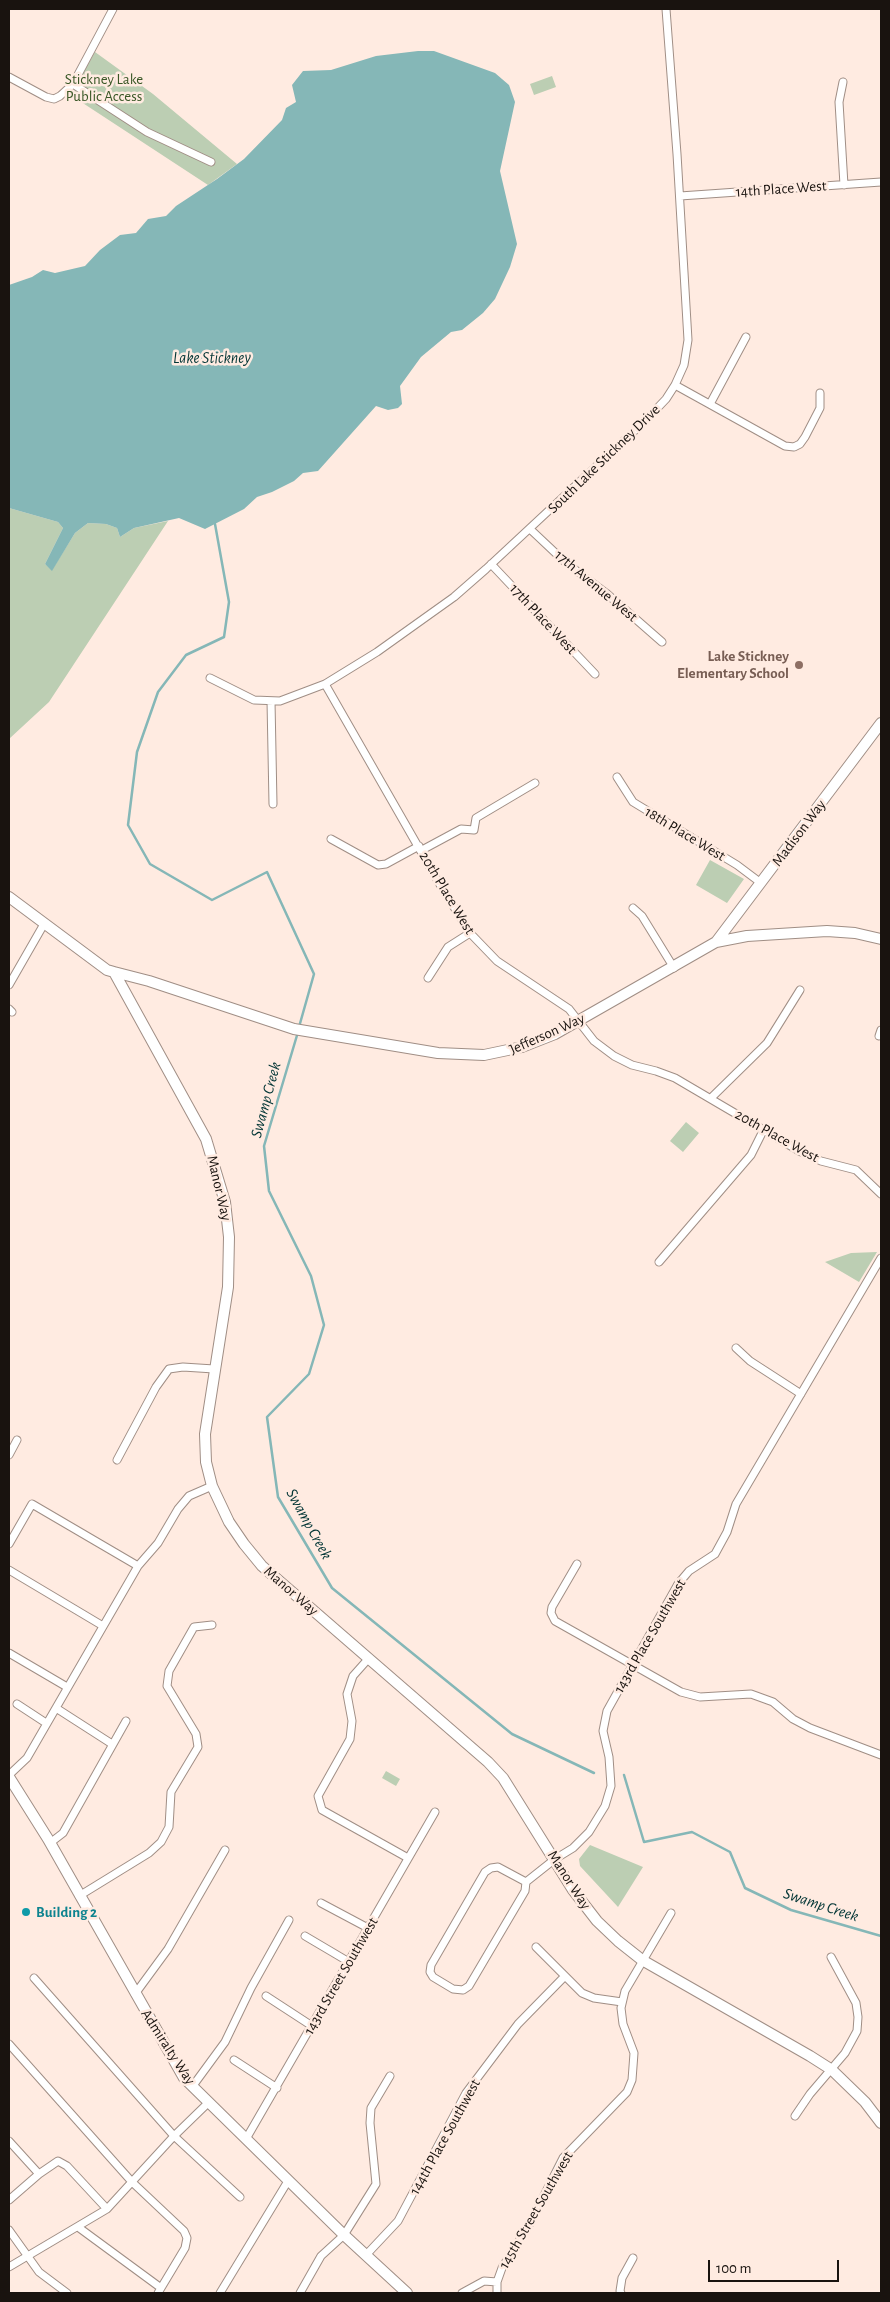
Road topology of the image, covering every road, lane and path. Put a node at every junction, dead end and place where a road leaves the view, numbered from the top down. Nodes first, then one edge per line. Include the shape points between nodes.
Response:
1 (113, 9) edge
2 (666, 9) edge
3 (9, 77) edge
4 (843, 82) dead end
5 (73, 84) junction
6 (211, 162) dead end
7 (881, 182) edge
8 (844, 185) junction
9 (680, 196) junction
10 (746, 337) dead end
11 (676, 385) junction
12 (820, 393) dead end
13 (710, 404) junction
14 (530, 529) junction
15 (491, 564) junction
16 (662, 642) dead end
17 (595, 674) dead end
18 (210, 678) dead end
19 (325, 684) junction
20 (271, 701) junction
21 (881, 723) edge
22 (617, 777) dead end
23 (535, 782) dead end
24 (272, 804) dead end
25 (331, 839) dead end
26 (420, 848) junction
27 (761, 883) junction
28 (9, 897) edge
29 (633, 908) dead end
30 (44, 924) junction
31 (470, 933) junction
32 (881, 939) edge
33 (716, 942) junction
34 (674, 968) junction
35 (114, 972) junction
36 (428, 978) dead end
37 (9, 985) edge
38 (800, 990) dead end
39 (578, 1021) junction
40 (711, 1098) junction
41 (764, 1131) junction
42 (881, 1194) edge
43 (881, 1258) edge
44 (659, 1262) dead end
45 (736, 1348) dead end
46 (214, 1369) junction
47 (801, 1394) junction
48 (17, 1440) dead end
49 (9, 1455) edge
50 (117, 1460) dead end
51 (212, 1486) junction
52 (9, 1544) edge
53 (577, 1564) dead end
54 (138, 1566) junction
55 (9, 1570) edge
56 (212, 1625) dead end
57 (103, 1626) junction
58 (9, 1653) edge
59 (369, 1658) junction
60 (632, 1664) junction
61 (67, 1687) junction
62 (17, 1704) dead end
63 (56, 1708) junction
64 (126, 1721) dead end
65 (46, 1723) junction
66 (112, 1744) junction
67 (881, 1755) edge
68 (9, 1776) edge
69 (434, 1812) dead end
70 (50, 1844) junction
71 (225, 1850) dead end
72 (408, 1858) junction
73 (555, 1859) junction
74 (526, 1882) junction
75 (78, 1896) junction
76 (321, 1902) dead end
77 (670, 1912) dead end
78 (289, 1920) dead end
79 (368, 1928) junction
80 (305, 1936) dead end
81 (536, 1947) dead end
82 (831, 1956) dead end
83 (642, 1960) junction
84 (349, 1962) junction
85 (565, 1976) junction
86 (34, 1978) dead end
87 (135, 1994) junction
88 (266, 1996) dead end
89 (622, 2002) junction
90 (312, 2026) junction
91 (9, 2044) edge
92 (234, 2060) dead end
93 (832, 2070) junction
94 (390, 2076) dead end
95 (192, 2087) junction
96 (277, 2088) junction
97 (208, 2102) junction
98 (795, 2116) dead end
99 (881, 2123) edge
100 (174, 2136) junction
101 (246, 2139) junction
102 (9, 2141) edge
103 (39, 2174) junction
104 (288, 2181) junction
105 (132, 2182) junction
106 (240, 2197) dead end
107 (9, 2200) edge
108 (107, 2209) junction
109 (78, 2227) junction
110 (9, 2230) edge
111 (344, 2235) junction
112 (366, 2255) junction
113 (27, 2256) junction
114 (633, 2258) dead end
115 (9, 2267) edge
116 (497, 2282) junction
117 (160, 2291) edge
118 (67, 2293) edge
119 (220, 2293) edge
120 (300, 2293) edge
121 (407, 2293) edge
122 (462, 2293) edge
123 (497, 2293) edge
124 (621, 2293) edge

1 - 5 street
2 - 9 street, South Lake Stickney Drive
3 - 5 street via 54,99
4 - 8 street via 839,102
5 - 6 street via 146,132
7 - 8 street, 14th Place West
8 - 9 street, 14th Place West
9 - 11 street, South Lake Stickney Drive via 688,340 684,365
10 - 13 street
11 - 13 street
11 - 14 street, South Lake Stickney Drive via 646,420
12 - 13 street via 820,408 800,444 794,447 785,446
14 - 15 street, South Lake Stickney Drive
14 - 16 street, 17th Avenue West
15 - 17 street, 17th Place West
15 - 19 street, South Lake Stickney Drive via 454,597 377,652
18 - 20 street, South Lake Stickney Drive via 254,700
19 - 20 street, South Lake Stickney Drive via 280,701
19 - 26 street, 20th Place West
20 - 24 street
21 - 27 street, Madison Way
22 - 27 street, 18th Place West via 633,802
23 - 26 street via 476,818 474,830 461,829
25 - 26 street via 378,864 386,864
26 - 31 street, 20th Place West
27 - 33 street, Madison Way
28 - 30 street
29 - 34 street via 642,916
30 - 35 street
30 - 37 street
31 - 36 street via 448,947
31 - 39 street, 20th Place West via 497,961 553,997
32 - 33 street, Jefferson Way via 827,931 747,936
33 - 34 street, Jefferson Way
34 - 39 street, Jefferson Way
35 - 39 street, Jefferson Way via 294,1029 438,1054 500,1054 522,1048
35 - 46 street, Manor Way via 206,1138 225,1202 229,1237 228,1286
38 - 40 street via 767,1043
39 - 40 street, 20th Place West via 594,1041 614,1056 675,1078
40 - 41 street, 20th Place West
41 - 42 street, 20th Place West via 821,1161 856,1170
41 - 44 street via 751,1154
43 - 47 street, 143rd Place Southwest
45 - 47 street via 750,1361
46 - 50 street via 169,1369
46 - 51 street, Manor Way via 204,1434
47 - 60 street, 143rd Place Southwest via 736,1504 727,1532 715,1554 689,1571 678,1584
48 - 49 street
51 - 54 street via 189,1496 158,1543
51 - 59 street, Manor Way via 229,1522 262,1566
52 - 54 street via 32,1504
53 - 60 street via 552,1607 553,1618
54 - 57 street
55 - 57 street
56 - 75 street via 194,1627 169,1671 167,1686 196,1734 198,1747 171,1792 169,1827 162,1842
57 - 61 street
58 - 61 street
59 - 72 street via 353,1676 347,1694 352,1721 350,1739 318,1796 322,1810
59 - 73 street, Manor Way via 503,1778
60 - 67 street via 681,1692 700,1697 751,1694 772,1702 810,1728
60 - 73 street, 143rd Place Southwest via 607,1711 604,1731 611,1786 605,1806 589,1832 573,1848
61 - 63 street
62 - 65 street
63 - 65 street
63 - 66 street
64 - 66 street
65 - 68 street via 27,1758
66 - 70 street via 63,1833
68 - 70 street, Admiralty Way
69 - 72 street, 143rd Street Southwest
70 - 75 street, Admiralty Way
71 - 87 street via 168,1949
72 - 79 street, 143rd Street Southwest
73 - 74 street, 143rd Place Southwest
73 - 83 street, Manor Way via 597,1921
74 - 74 street, 143rd Place Southwest via 498,1867 485,1872 431,1965 430,1972 439,1982 452,1989 463,1990 469,1986 525,1891
75 - 87 street, Admiralty Way
76 - 79 street
77 - 83 street
78 - 95 street via 225,2042
79 - 84 street, 143rd Street Southwest
80 - 84 street
81 - 85 street
82 - 93 street via 856,2003 858,2017 853,2041
83 - 89 street, 145th Street Southwest
83 - 93 street, Manor Way
84 - 90 street, 143rd Street Southwest
85 - 89 street via 582,1993
85 - 112 street, 144th Place Southwest via 518,2024 466,2093 398,2221
86 - 100 street
87 - 95 street, Admiralty Way
88 - 90 street
89 - 116 street, 145th Street Southwest via 623,2024 634,2053 632,2080 627,2092 563,2158
90 - 96 street, 143rd Street Southwest
91 - 105 street
92 - 96 street
93 - 98 street
93 - 99 street, Manor Way via 865,2102
94 - 111 street via 371,2108 376,2184
95 - 97 street, Admiralty Way
96 - 101 street, 143rd Street Southwest
97 - 100 street
97 - 101 street, Admiralty Way
100 - 105 street
100 - 106 street
101 - 104 street, Admiralty Way
102 - 103 street
103 - 107 street
103 - 108 street via 54,2162 61,2162
104 - 111 street, Admiralty Way
104 - 119 street
105 - 108 street
105 - 117 street via 184,2231 187,2238 185,2248
108 - 109 street
109 - 113 street
109 - 117 street
110 - 113 street
111 - 112 street, Admiralty Way
111 - 120 street via 320,2256
112 - 121 street, Admiralty Way
113 - 115 street
113 - 118 street via 39,2272
114 - 124 street via 622,2278
116 - 122 street, 145th Street Southwest via 484,2281
116 - 123 street, 145th Street Southwest

